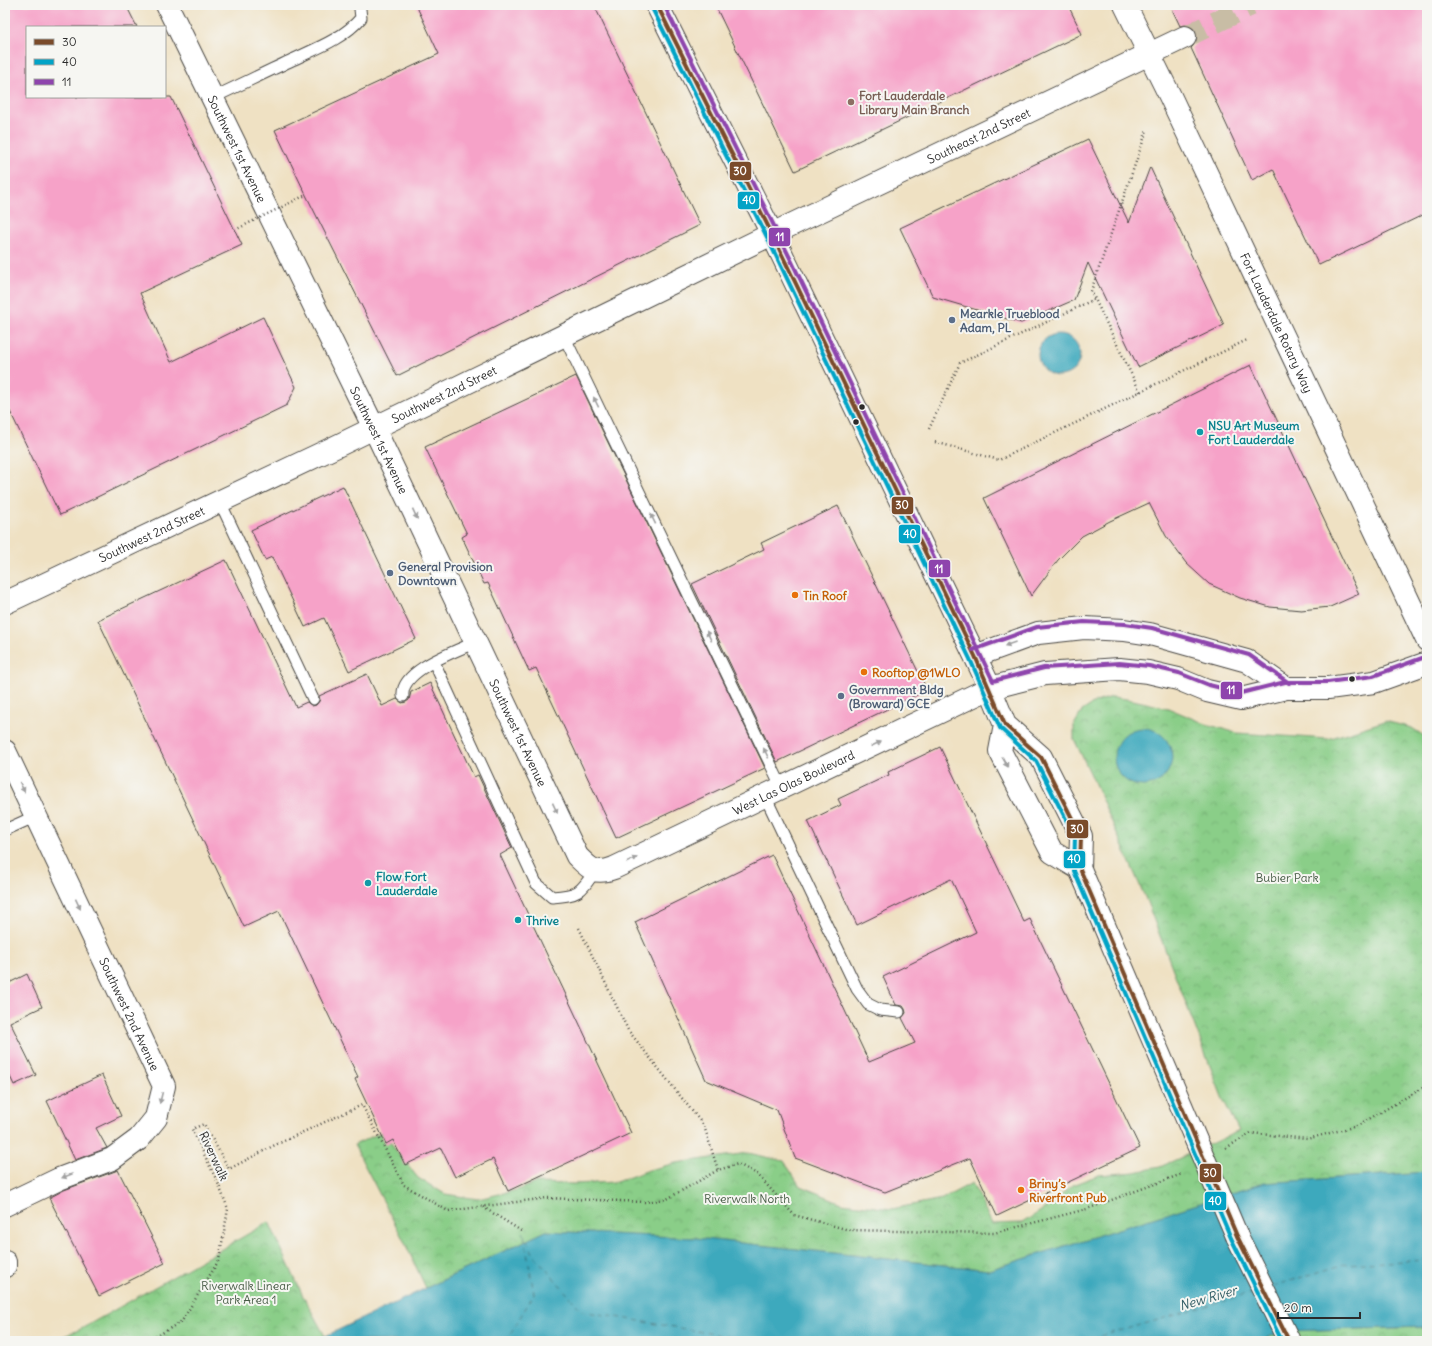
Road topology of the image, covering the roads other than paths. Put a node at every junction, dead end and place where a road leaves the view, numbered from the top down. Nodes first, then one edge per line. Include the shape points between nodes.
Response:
1 (167, 5) edge
2 (359, 5) edge
3 (657, 5) edge
4 (1125, 5) edge
5 (1185, 37) tunnel mouth
6 (1150, 54) junction
7 (212, 98) junction
8 (772, 234) junction
9 (564, 336) junction
10 (374, 428) junction
11 (220, 502) junction
12 (5, 602) edge
13 (1427, 640) edge
14 (476, 642) junction
15 (975, 656) junction
16 (434, 662) junction
17 (1427, 663) edge
18 (990, 688) junction
19 (1286, 688) junction
20 (403, 696) dead end
21 (313, 700) dead end
22 (1005, 725) junction
23 (5, 751) edge
24 (774, 792) junction
25 (36, 816) junction
26 (5, 830) edge
27 (1080, 869) junction
28 (595, 871) junction
29 (899, 1012) dead end
30 (5, 1205) edge
31 (5, 1262) edge
32 (5, 1266) edge
33 (1289, 1341) edge

1 - 7 street, Southwest 1st Avenue
2 - 7 lane via 360,18 342,35
3 - 8 street
4 - 6 street, Fort Lauderdale Rotary Way
5 - 6 street, Southeast 2nd Street
6 - 8 street, Southeast 2nd Street
6 - 13 street, Fort Lauderdale Rotary Way
7 - 10 street, Southwest 1st Avenue
8 - 9 street, Southwest 2nd Street
8 - 15 street
9 - 10 street, Southwest 2nd Street
24 -> 9 lane
10 - 11 street, Southwest 2nd Street
10 -> 14 street, Southwest 1st Avenue
11 - 12 street, Southwest 2nd Street
11 - 21 lane
14 - 16 lane
14 -> 28 street, Southwest 1st Avenue via 577,856
15 - 18 street
19 -> 15 street via 1247,661 1150,634 1124,630 1084,628 1038,633
16 - 20 lane via 419,670 406,682
16 - 28 lane via 536,883 552,897 573,895 584,886
17 - 19 street, West Las Olas Boulevard via 1374,682 1328,688
18 - 19 street, West Las Olas Boulevard via 1045,674 1119,669 1178,679 1207,691 1241,700
18 - 22 street
24 -> 18 street, West Las Olas Boulevard
22 - 27 street via 1041,757 1081,836
22 -> 27 street via 1000,751 1052,852
23 -> 25 street, Southwest 2nd Avenue
28 -> 24 street, West Las Olas Boulevard via 614,868
24 - 29 lane via 857,989 868,1004 880,1010
25 - 26 lane
25 -> 30 street, Southwest 2nd Avenue via 164,1086 156,1118 139,1140 112,1158 59,1179
27 - 33 street, bridge via 1237,1236
31 - 32 street

